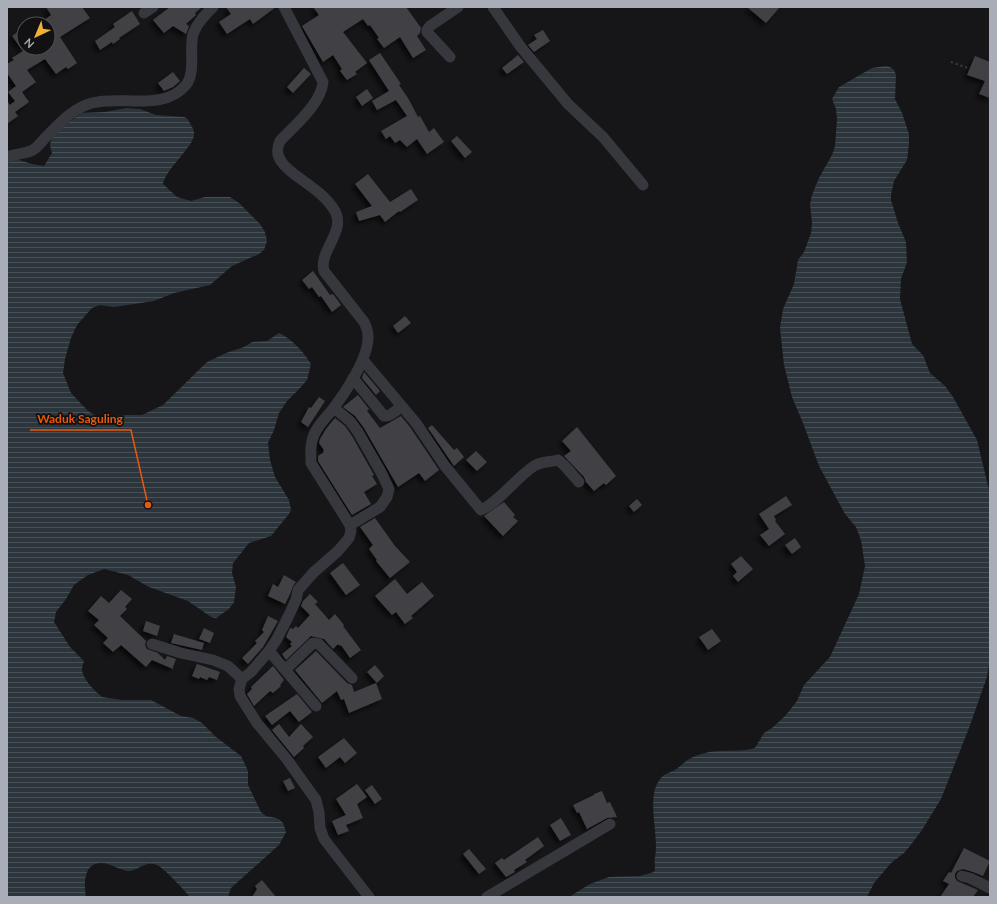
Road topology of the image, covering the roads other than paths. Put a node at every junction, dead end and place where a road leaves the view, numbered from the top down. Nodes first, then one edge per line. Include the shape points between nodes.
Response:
1 (213, 7) edge
2 (284, 7) edge
3 (458, 7) edge
4 (493, 7) edge
5 (450, 57) dead end
6 (7, 157) edge
7 (643, 185) dead end
8 (363, 360) junction
9 (353, 378) junction
10 (402, 406) junction
11 (334, 408) junction
12 (579, 482) dead end
13 (350, 525) junction
14 (152, 644) dead end
15 (269, 651) junction
16 (286, 669) junction
17 (352, 678) dead end
18 (242, 679) junction
19 (316, 706) dead end
20 (610, 824) dead end
21 (962, 876) dead end
22 (990, 888) edge
23 (369, 897) edge
24 (487, 897) edge

1 - 6 street via 198,23 194,34 191,73 180,90 167,97 151,100 112,100 79,108 68,115 35,149
2 - 8 street via 323,82 317,101 280,141 278,155 287,168 334,208 337,216 336,231 322,265 368,330
3 - 5 street via 427,30
4 - 7 street via 520,46 568,104 603,137
8 - 9 street
8 - 10 street
9 - 10 street via 384,416 390,415
9 - 11 street
10 - 12 street via 445,466 481,510 534,466 545,462 558,460
11 - 13 street via 316,430 310,452 311,462
11 - 13 street via 350,421 358,432 389,489 380,507
13 - 15 street via 349,538 298,590 289,615
14 - 18 street via 213,660 228,666
15 - 16 street
15 - 18 street
16 - 17 street via 316,643
16 - 19 street
18 - 23 street via 240,696 257,723 316,800 324,839
20 - 24 street
21 - 22 street

